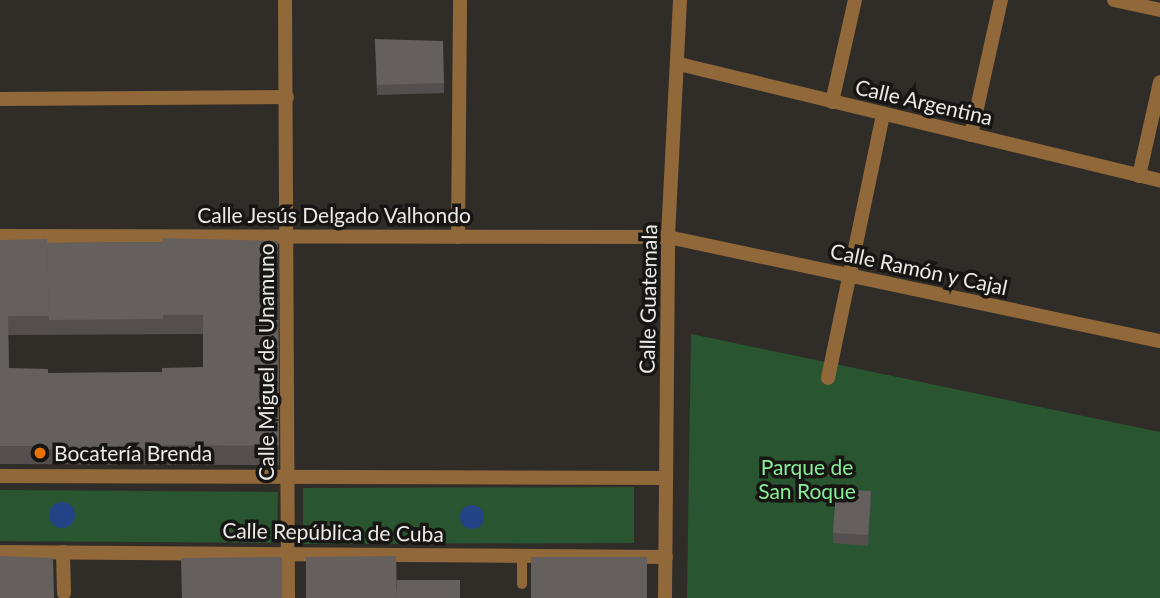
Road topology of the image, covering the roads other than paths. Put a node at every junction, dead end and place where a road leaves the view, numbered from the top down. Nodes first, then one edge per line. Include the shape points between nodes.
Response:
1 (285, 0) edge
2 (460, 0) edge
3 (680, 0) edge
4 (855, 0) edge
5 (1001, 0) edge
6 (1114, 0) edge
7 (1160, 10) edge
8 (679, 64) junction
9 (1160, 82) edge
10 (287, 97) junction
11 (0, 99) edge
12 (832, 102) junction
13 (883, 114) junction
14 (971, 135) junction
15 (1139, 176) junction
16 (1160, 180) edge
17 (0, 236) edge
18 (287, 236) junction
19 (458, 237) junction
20 (668, 237) junction
21 (849, 275) junction
22 (1160, 341) edge
23 (828, 378) dead end
24 (0, 476) edge
25 (666, 478) junction
26 (286, 479) junction
27 (0, 552) edge
28 (63, 552) junction
29 (287, 553) junction
30 (522, 555) junction
31 (666, 557) junction
32 (522, 584) dead end
33 (64, 593) dead end
34 (288, 598) edge
35 (665, 598) edge

1 - 10 street, Calle Miguel de Unamuno
2 - 19 street
3 - 8 street, Calle Guatemala
4 - 12 street
5 - 14 street
6 - 7 street
8 - 12 street, Calle Argentina
8 - 20 street, Calle Guatemala
9 - 15 street
10 - 11 street
10 - 18 street, Calle Miguel de Unamuno
12 - 13 street, Calle Argentina
13 - 14 street, Calle Argentina
13 - 21 street
14 - 15 street, Calle Argentina
15 - 16 street, Calle Argentina
17 - 18 street, Calle Jesús Delgado Valhondo
18 - 19 street, Calle Jesús Delgado Valhondo
18 - 26 street, Calle Miguel de Unamuno
19 - 20 street, Calle Jesús Delgado Valhondo
20 - 21 street, Calle Ramón y Cajal
20 - 25 street, Calle Guatemala
21 - 22 street, Calle Ramón y Cajal
21 - 23 street
24 - 26 street
25 - 26 street
25 - 31 street, Calle Guatemala
26 - 29 street, Calle Miguel de Unamuno
27 - 28 street, Calle República de Cuba
28 - 29 street, Calle República de Cuba
28 - 33 street
29 - 30 street, Calle República de Cuba
29 - 34 street, Calle Miguel de Unamuno
30 - 31 street, Calle República de Cuba
30 - 32 lane
31 - 35 street, Calle Guatemala

